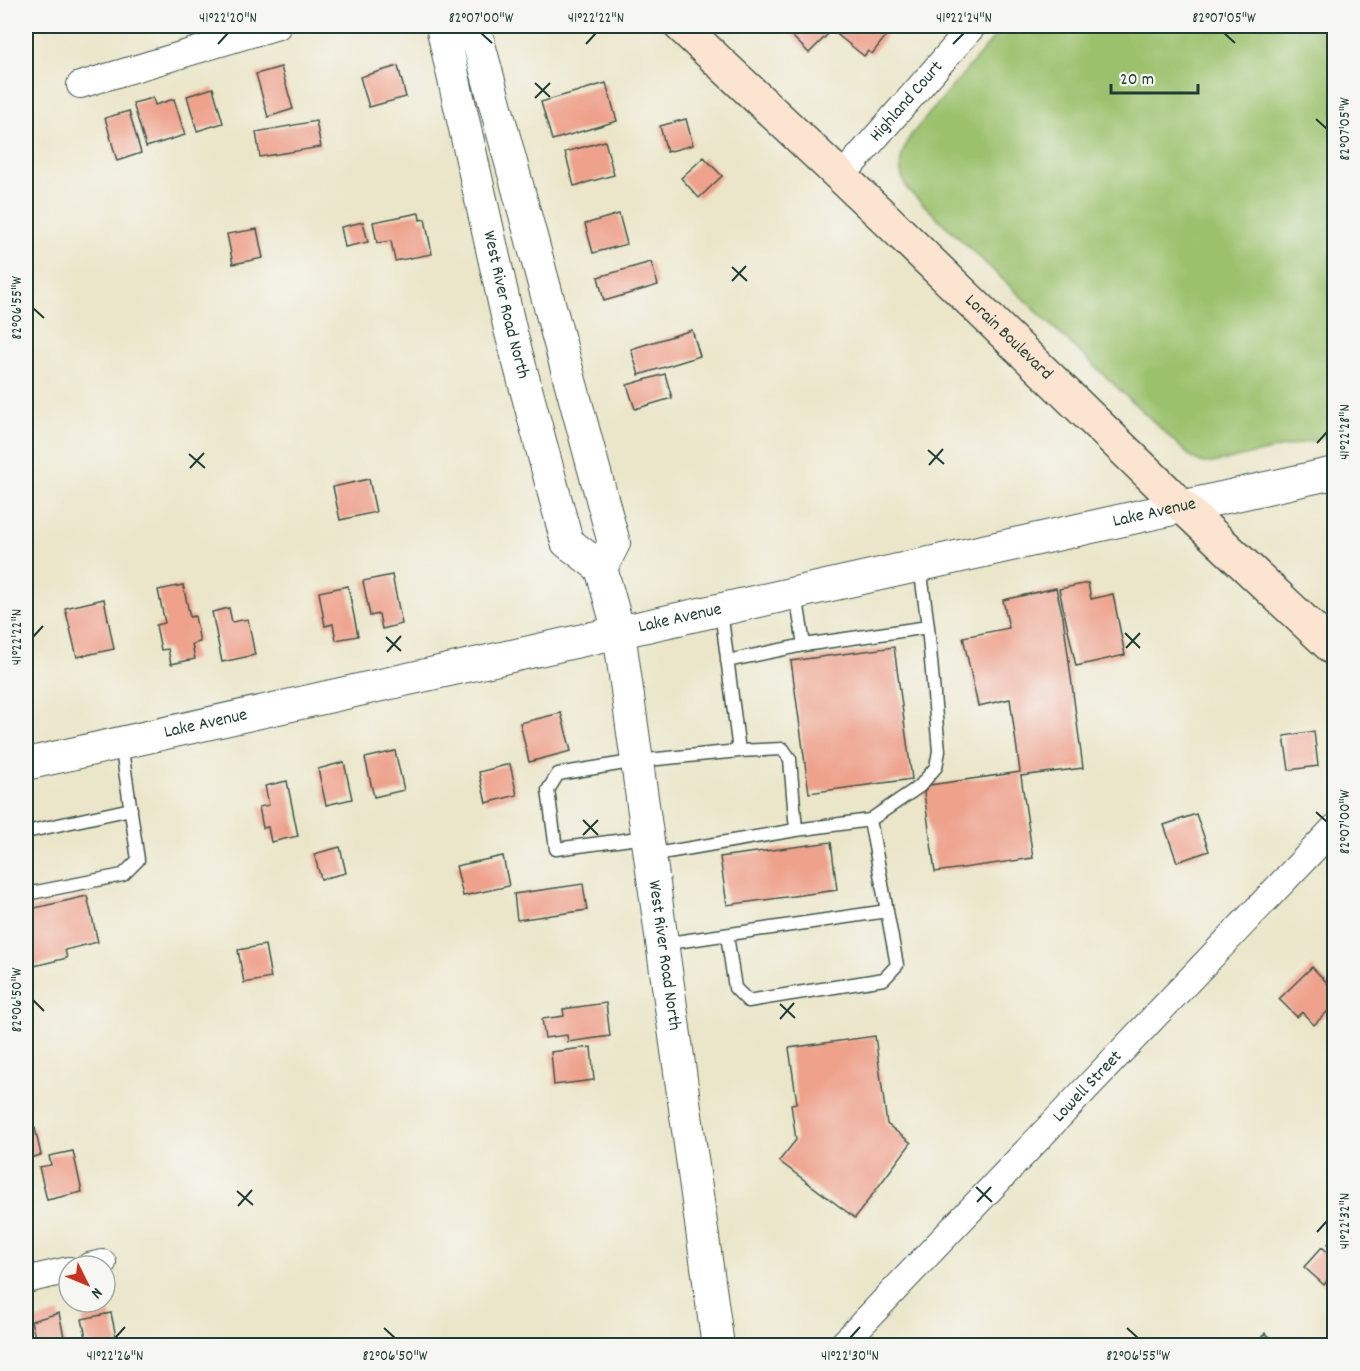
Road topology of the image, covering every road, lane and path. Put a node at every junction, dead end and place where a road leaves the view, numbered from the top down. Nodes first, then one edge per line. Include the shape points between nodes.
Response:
1 (278, 26) edge
2 (442, 26) edge
3 (474, 26) edge
4 (681, 26) edge
5 (973, 26) edge
6 (80, 85) dead end
7 (840, 177) junction
8 (1335, 473) edge
9 (1183, 507) junction
10 (919, 565) junction
11 (601, 568) junction
12 (795, 593) junction
13 (720, 610) junction
14 (928, 627) junction
15 (619, 632) junction
16 (804, 645) junction
17 (1335, 649) edge
18 (728, 661) junction
19 (121, 743) junction
20 (739, 751) junction
21 (637, 761) junction
22 (26, 764) edge
23 (131, 809) junction
24 (870, 820) junction
25 (1335, 828) edge
26 (796, 830) junction
27 (26, 832) edge
28 (649, 846) junction
29 (26, 894) edge
30 (887, 911) junction
31 (727, 935) junction
32 (662, 944) junction
33 (57, 1273) edge
34 (26, 1280) edge
35 (718, 1346) edge
36 (841, 1346) edge

1 - 6 street
2 - 11 street, West River Road North via 510,329 567,542
3 - 11 street via 614,543
4 - 7 main road, Lorain Boulevard
5 - 7 street, Highland Court
7 - 9 main road, Lorain Boulevard
8 - 9 street, Lake Avenue
9 - 10 street, Lake Avenue
9 - 17 main road, Lorain Boulevard
10 - 12 street, Lake Avenue
10 - 14 lane
11 - 15 street, West River Road North
12 - 13 street, Lake Avenue
12 - 16 lane
13 - 15 street, Lake Avenue
13 - 18 lane
14 - 16 lane
14 - 24 lane via 939,752 936,767 920,786
15 - 19 street, Lake Avenue
15 - 21 street, West River Road North
16 - 18 lane
18 - 20 lane
19 - 22 street, Lake Avenue
19 - 23 lane
20 - 21 lane
20 - 26 lane via 783,749 790,759
21 - 28 street, West River Road North
21 - 28 lane via 558,774 548,790 556,849
23 - 27 lane
23 - 29 lane via 138,861 123,875
24 - 26 lane
24 - 30 lane
25 - 36 street, Lowell Street
26 - 28 lane
28 - 32 street, West River Road North
30 - 31 lane
30 - 31 lane via 897,965 884,980 748,1001 735,988
31 - 32 lane
32 - 35 street, West River Road North
33 - 34 street

